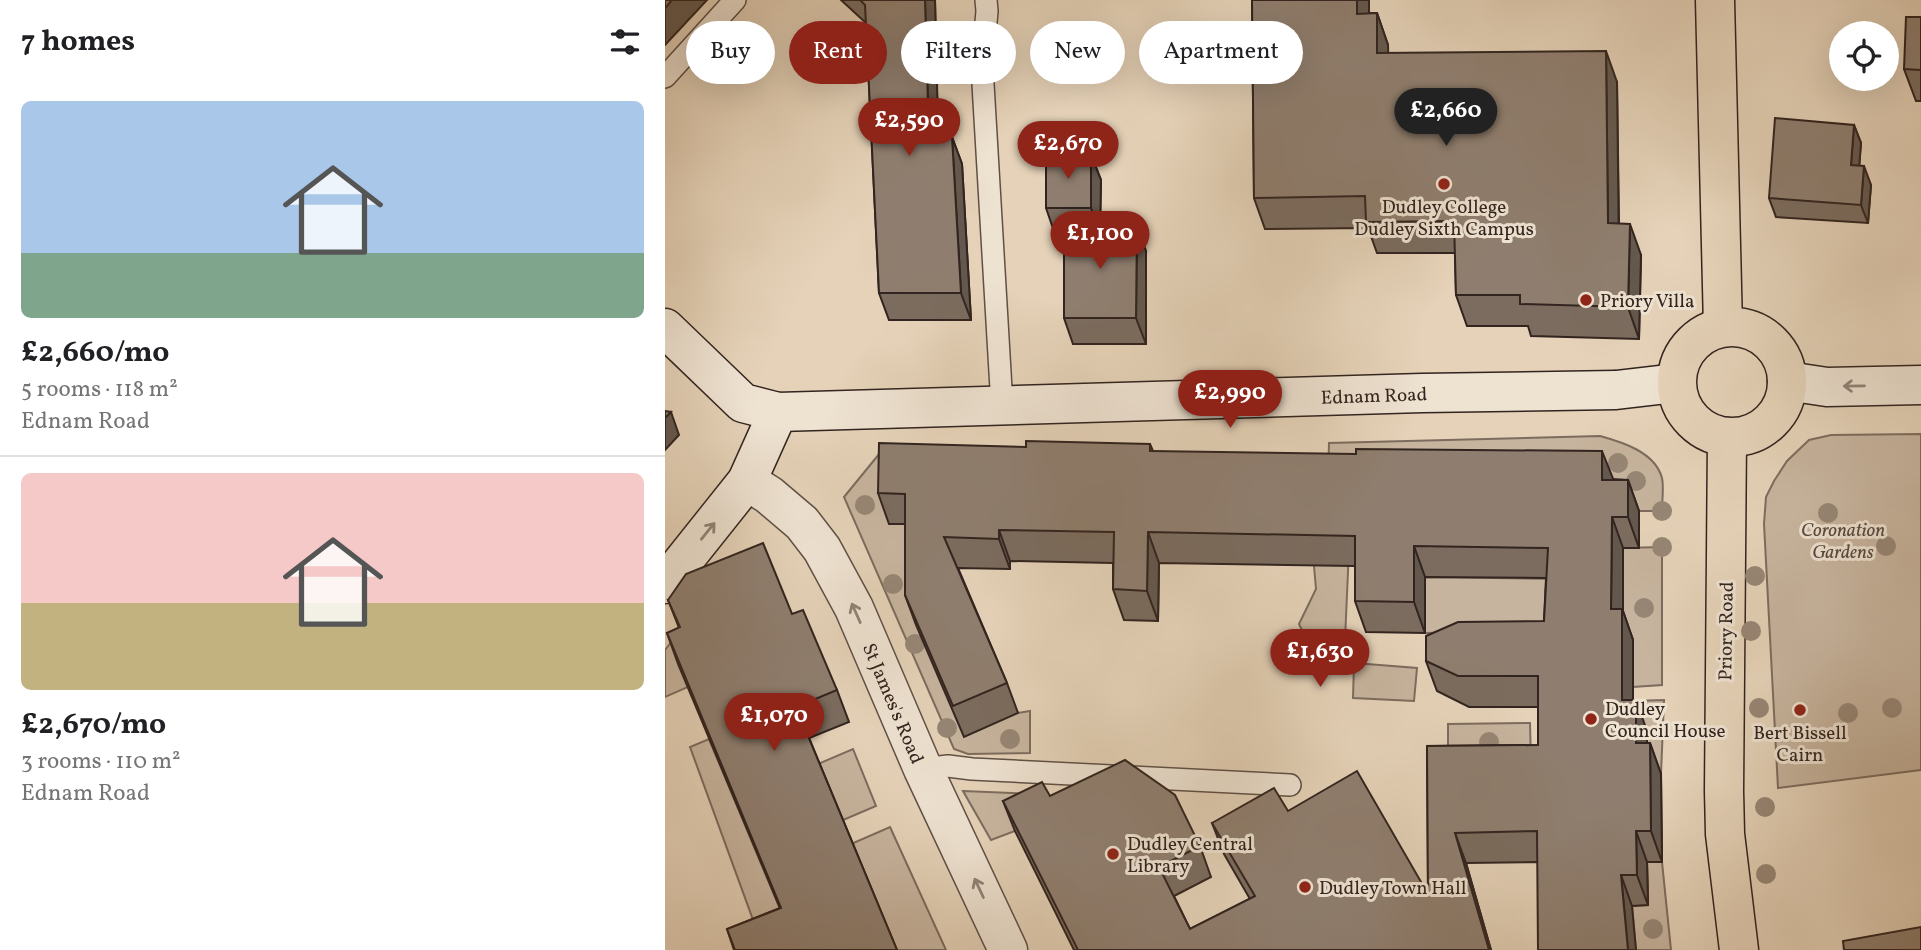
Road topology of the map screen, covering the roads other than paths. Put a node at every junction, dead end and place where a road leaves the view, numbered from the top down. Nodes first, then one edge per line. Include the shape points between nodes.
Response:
1 (734, 0) edge
2 (986, 0) edge
3 (1715, 0) edge
4 (665, 77) edge
5 (1723, 327) junction
6 (665, 328) edge
7 (1787, 381) junction
8 (1676, 383) junction
9 (1921, 385) edge
10 (1002, 406) junction
11 (778, 412) junction
12 (1727, 437) junction
13 (747, 481) junction
14 (665, 584) edge
15 (923, 769) junction
16 (1290, 785) dead end
17 (1007, 950) edge
18 (1739, 950) edge

1 - 4 lane
2 - 10 lane via 982,67
3 - 5 main road
5 - 7 main road via 1744,328 1762,336 1776,350
5 - 8 main road via 1692,344 1679,365
6 - 11 main road via 743,403
9 -> 7 main road via 1827,387
7 - 12 main road via 1776,416 1744,436
8 - 10 main road, Ednam Road via 1616,390
8 - 12 main road via 1681,403 1695,423
10 - 11 main road, Ednam Road
11 - 13 main road
12 - 18 main road, Priory Road via 1723,770 1725,834
14 -> 13 main road
15 -> 13 main road, St James's Road via 854,608 822,549 802,523
15 - 16 lane via 948,766
17 -> 15 main road, St James's Road

